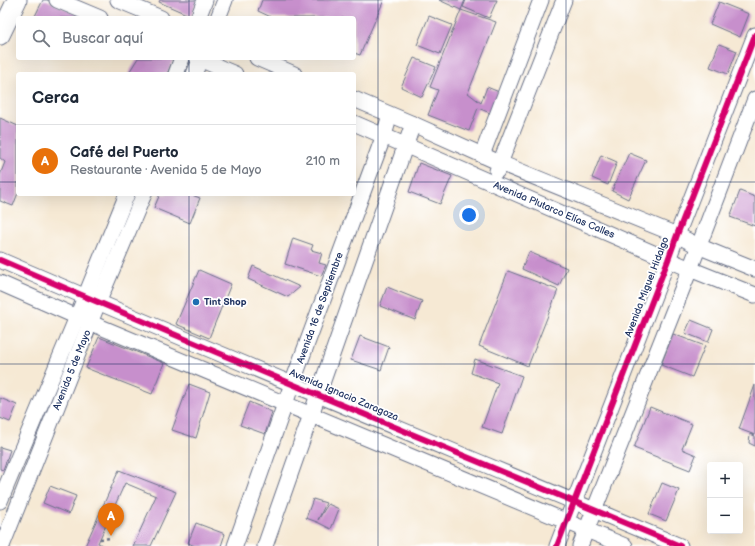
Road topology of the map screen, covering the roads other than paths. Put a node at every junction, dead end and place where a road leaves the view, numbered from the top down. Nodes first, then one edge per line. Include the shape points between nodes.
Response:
1 (17, 0) edge
2 (57, 0) edge
3 (118, 0) edge
4 (205, 0) edge
5 (225, 0) edge
6 (541, 0) edge
7 (564, 0) edge
8 (95, 16) edge
9 (156, 16) edge
10 (199, 16) edge
11 (219, 16) edge
12 (0, 35) edge
13 (755, 35) edge
14 (181, 60) edge
15 (198, 60) edge
16 (204, 60) edge
17 (262, 60) edge
18 (177, 72) edge
19 (195, 72) edge
20 (230, 72) edge
21 (289, 72) edge
22 (755, 99) edge
23 (356, 100) edge
24 (390, 114) junction
25 (356, 124) edge
26 (413, 124) junction
27 (384, 135) junction
28 (405, 145) junction
29 (482, 156) junction
30 (500, 163) junction
31 (492, 183) junction
32 (126, 196) edge
33 (143, 196) edge
34 (677, 235) junction
35 (698, 246) junction
36 (0, 260) edge
37 (668, 260) junction
38 (690, 269) junction
39 (755, 269) edge
40 (0, 284) edge
41 (755, 295) edge
42 (92, 300) junction
43 (84, 320) junction
44 (628, 363) junction
45 (649, 372) junction
46 (292, 384) junction
47 (318, 395) junction
48 (286, 404) junction
49 (311, 414) junction
50 (0, 501) edge
51 (575, 501) junction
52 (594, 510) junction
53 (566, 522) junction
54 (586, 529) junction
55 (2, 546) edge
56 (235, 546) edge
57 (265, 546) edge
58 (557, 546) edge
59 (580, 546) edge
60 (625, 546) edge
61 (680, 546) edge

1 - 12 street
2 - 8 street
3 - 9 street
4 - 10 street
5 - 11 street
6 - 29 street
7 - 30 street
13 - 34 street, Avenida Miguel Hidalgo
14 - 18 street
15 - 19 street
16 - 20 street
17 - 21 street
22 - 35 street
23 - 24 street
24 - 26 street
24 - 27 street, Avenida 16 de Septiembre
25 - 27 street, Avenida Plutarco Elías Calles
26 - 28 street
26 - 29 street
27 - 28 street, Avenida Plutarco Elías Calles
27 - 46 street, Avenida 16 de Septiembre
28 - 31 street, Avenida Plutarco Elías Calles
28 - 47 street
29 - 30 street
30 - 31 street
30 - 34 street
31 - 37 street, Avenida Plutarco Elías Calles
32 - 42 street, Avenida 5 de Mayo
33 - 42 street, Avenida 5 de Mayo
34 - 35 street
34 - 37 street, Avenida Miguel Hidalgo
35 - 38 street
35 - 39 street
36 - 42 street, Avenida Ignacio Zaragoza
37 - 38 street, Avenida Plutarco Elías Calles
37 - 44 street, Avenida Miguel Hidalgo
38 - 41 street, Avenida Plutarco Elías Calles
38 - 45 street
40 - 43 street
42 - 43 street, Avenida 5 de Mayo
42 - 46 street, Avenida Ignacio Zaragoza
43 - 48 street
43 - 50 street, Avenida 5 de Mayo
43 - 55 street, Avenida 5 de Mayo
44 - 45 street
44 - 51 street, Avenida Miguel Hidalgo
45 - 52 street
46 - 47 street, Avenida Ignacio Zaragoza
46 - 48 street, Avenida 16 de Septiembre
47 - 49 street
47 - 51 street, Avenida Ignacio Zaragoza
48 - 49 street
48 - 56 street, Avenida 16 de Septiembre
49 - 53 street
49 - 57 street
51 - 52 street, Avenida Ignacio Zaragoza
51 - 53 street, Avenida Miguel Hidalgo
52 - 54 street
52 - 61 street, Avenida Ignacio Zaragoza
53 - 54 street
53 - 58 street, Avenida Miguel Hidalgo
54 - 59 street
54 - 60 street

